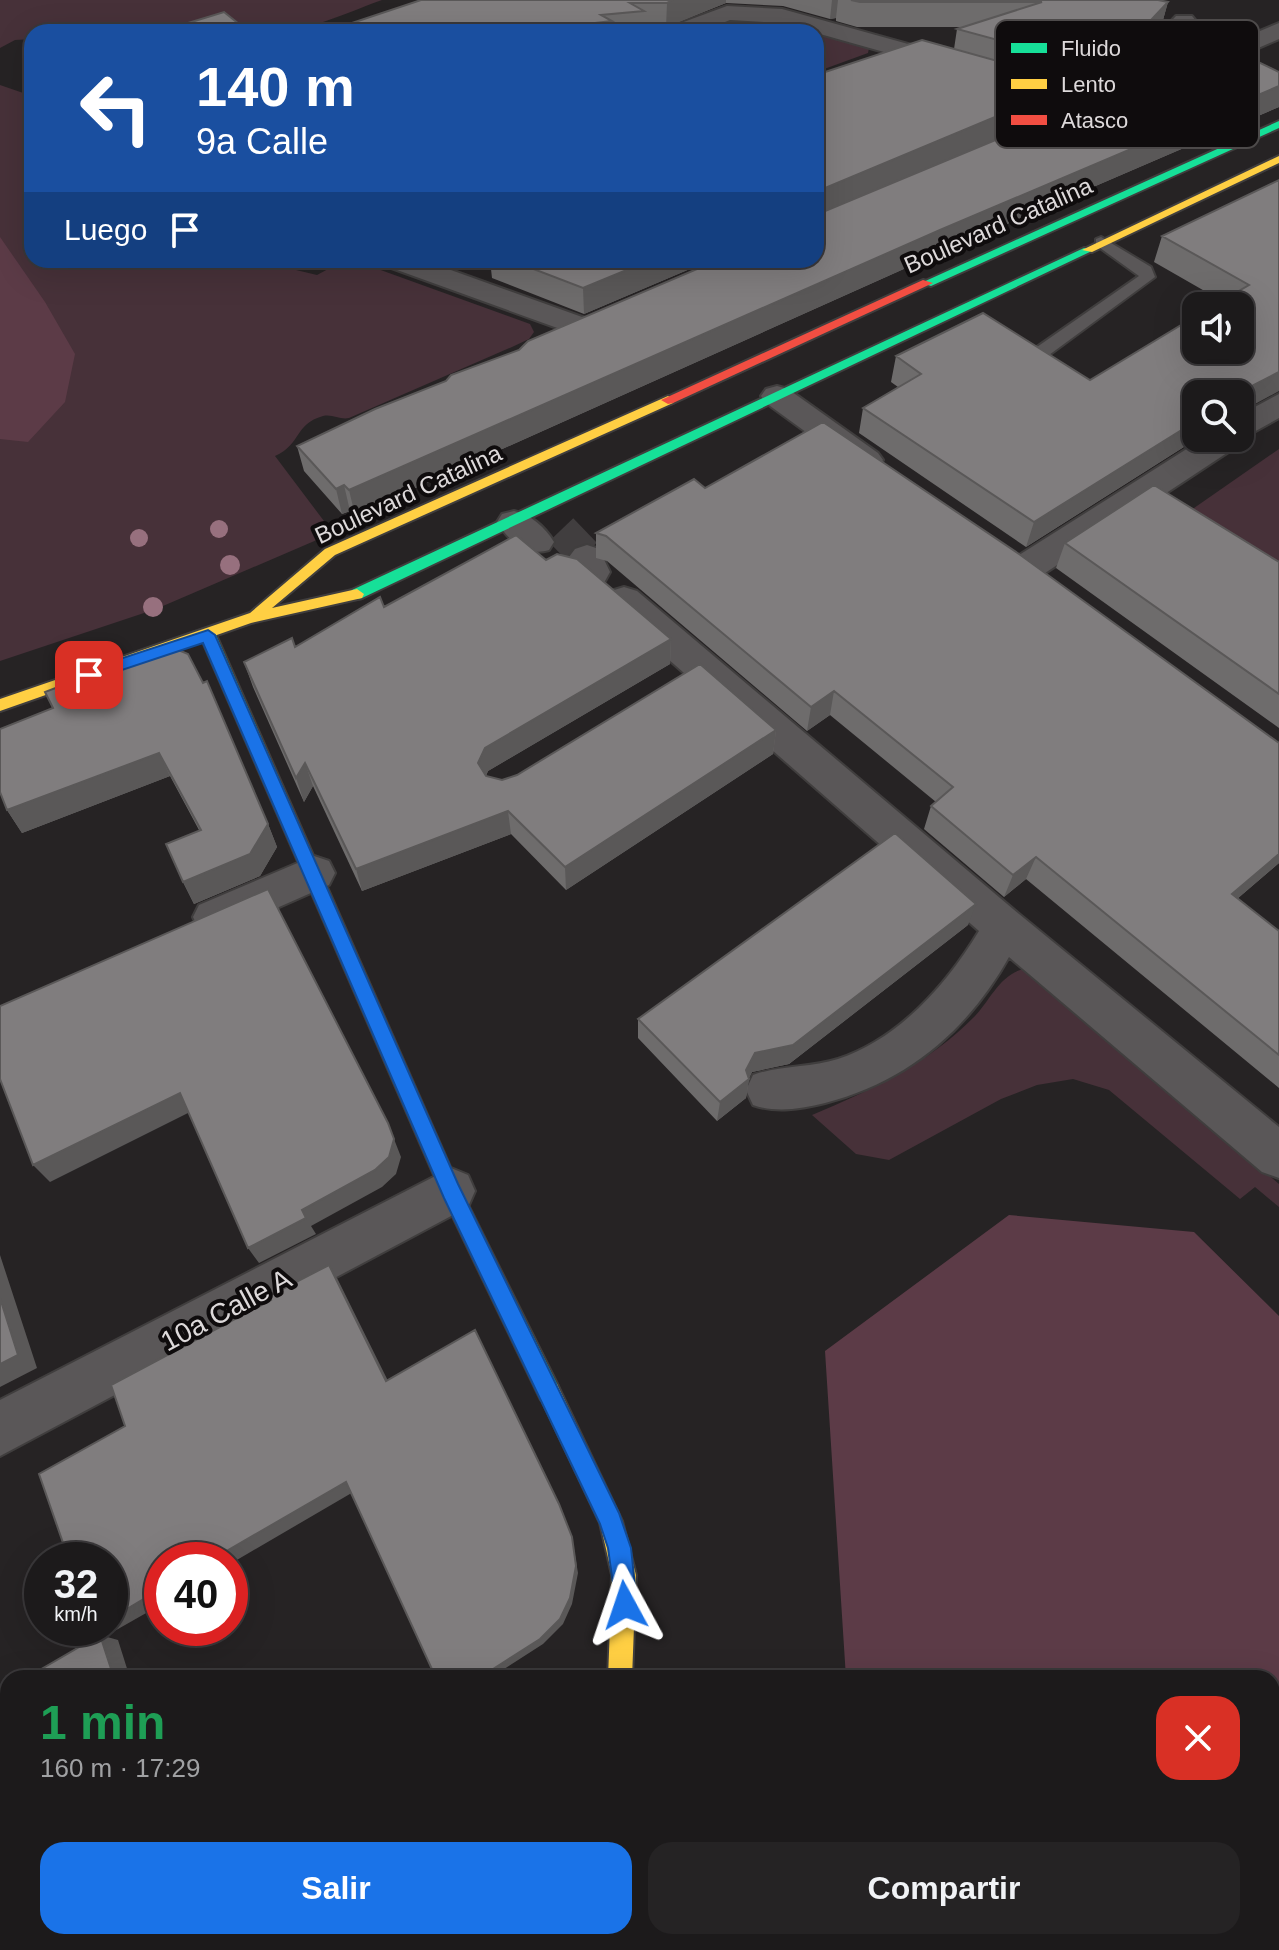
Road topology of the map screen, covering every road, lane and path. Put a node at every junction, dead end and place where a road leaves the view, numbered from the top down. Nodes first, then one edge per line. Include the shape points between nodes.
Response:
1 (1156, 14) edge
2 (1180, 20) edge
3 (699, 24) edge
4 (805, 24) edge
5 (1259, 25) edge
6 (1279, 27) edge
7 (824, 29) edge
8 (1259, 36) edge
9 (901, 49) junction
10 (859, 65) edge
11 (995, 75) edge
12 (1279, 124) edge
13 (1259, 133) edge
14 (1226, 148) edge
15 (1279, 159) edge
16 (1101, 242) junction
17 (418, 268) edge
18 (614, 316) edge
19 (585, 328) junction
20 (542, 347) edge
21 (1043, 351) edge
22 (777, 396) junction
23 (1279, 404) edge
24 (1254, 420) edge
25 (1205, 452) edge
26 (897, 480) edge
27 (582, 565) tunnel mouth
28 (1025, 569) edge
29 (249, 618) junction
30 (208, 635) junction
31 (0, 705) edge
32 (314, 873) junction
33 (1004, 927) junction
34 (172, 935) edge
35 (769, 1090) dead end
36 (1279, 1156) edge
37 (451, 1191) junction
38 (0, 1429) edge
39 (613, 1670) edge

1 - 2 street
3 - 4 street via 727,13 763,13
5 - 6 street
6 - 8 street
7 - 9 street
9 - 10 street
9 - 11 street
12 - 13 street, Boulevard Catalina
14 - 29 street, Boulevard Catalina via 330,552
15 - 16 street
16 - 21 lane via 1145,270 1147,277
16 - 22 street
17 - 19 street
18 - 19 street
19 - 20 street
22 - 26 street
22 - 29 street via 538,526 362,593
23 - 24 street
25 - 28 street
27 - 33 street via 688,674
29 - 30 street
30 - 31 street
30 - 32 street
32 - 34 street
32 - 37 street
33 - 35 street via 952,1002 898,1051 872,1069 820,1087
33 - 36 street
37 - 38 street, 10a Calle A
37 - 39 street via 611,1521 625,1605

